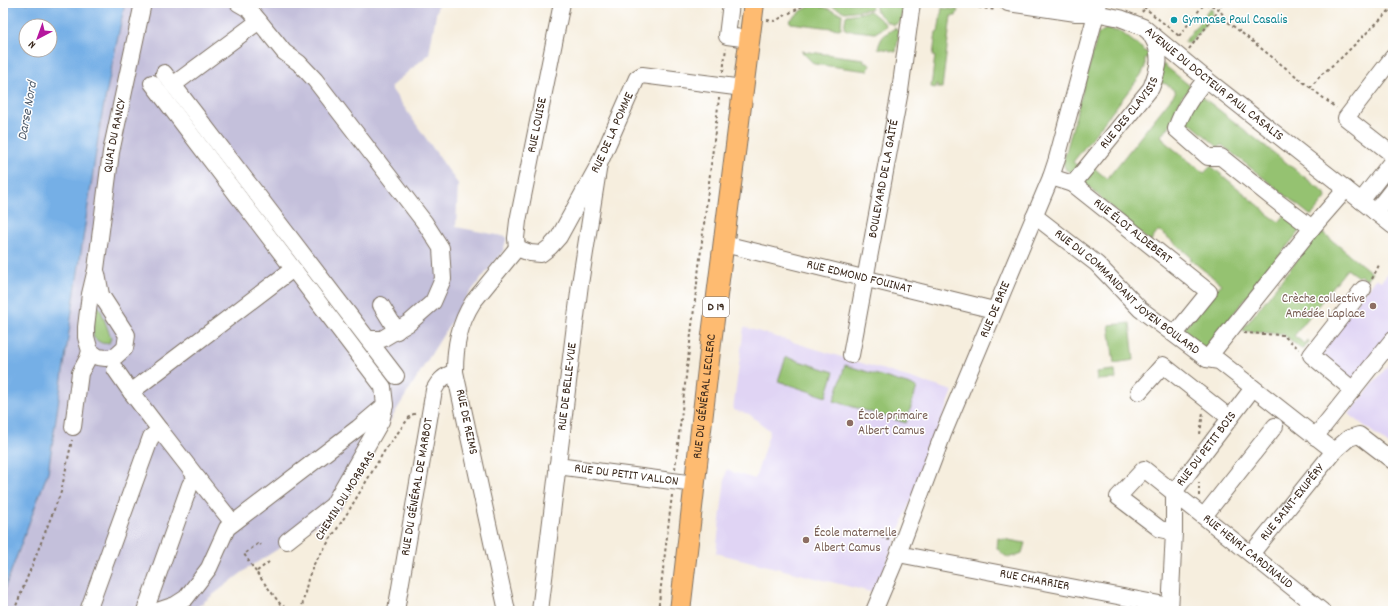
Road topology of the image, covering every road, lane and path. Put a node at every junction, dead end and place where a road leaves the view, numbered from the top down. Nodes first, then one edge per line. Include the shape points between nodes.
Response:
1 (143, 3) edge
2 (238, 3) edge
3 (562, 3) edge
4 (754, 3) edge
5 (808, 3) edge
6 (912, 3) edge
7 (1008, 3) edge
8 (1139, 3) edge
9 (1222, 3) edge
10 (1388, 3) edge
11 (1148, 5) dead end
12 (1393, 7) edge
13 (1097, 8) edge
14 (1145, 8) junction
15 (731, 9) edge
16 (1219, 9) junction
17 (259, 21) junction
18 (775, 21) dead end
19 (1151, 33) junction
20 (727, 36) junction
21 (749, 39) junction
22 (1187, 52) dead end
23 (1393, 57) edge
24 (722, 73) dead end
25 (1206, 79) junction
26 (163, 80) junction
27 (743, 88) junction
28 (1310, 88) junction
29 (719, 98) dead end
30 (1346, 118) junction
31 (1393, 156) edge
32 (1393, 160) edge
33 (599, 164) junction
34 (1051, 177) junction
35 (1073, 184) junction
36 (1346, 189) junction
37 (1393, 189) edge
38 (1360, 200) junction
39 (1375, 212) junction
40 (1034, 218) junction
41 (1393, 226) edge
42 (1312, 228) junction
43 (724, 244) junction
44 (517, 248) junction
45 (1380, 263) dead end
46 (96, 269) junction
47 (293, 269) junction
48 (865, 279) junction
49 (1364, 289) joint
50 (381, 305) dead end
51 (994, 310) junction
52 (1235, 326) junction
53 (397, 330) junction
54 (1175, 334) junction
55 (368, 339) junction
56 (1393, 339) edge
57 (90, 351) junction
58 (851, 355) dead end
59 (1311, 355) junction
60 (1207, 359) junction
61 (115, 369) dead end
62 (455, 372) junction
63 (396, 376) dead end
64 (1253, 388) junction
65 (1353, 390) junction
66 (131, 392) junction
67 (1139, 392) dead end
68 (1207, 399) junction
69 (385, 405) junction
70 (431, 413) junction
71 (1230, 418) junction
72 (1275, 426) dead end
73 (160, 430) junction
74 (73, 434) joint
75 (1315, 437) junction
76 (1201, 438) dead end
77 (1334, 451) junction
78 (1393, 461) edge
79 (557, 466) junction
80 (675, 474) dead end
81 (198, 479) junction
82 (1199, 482) dead end
83 (695, 484) junction
84 (1174, 492) junction
85 (672, 494) dead end
86 (1198, 497) dead end
87 (1204, 516) junction
88 (233, 523) junction
89 (1174, 532) junction
90 (287, 541) dead end
91 (262, 545) dead end
92 (898, 554) junction
93 (1251, 554) junction
94 (269, 562) dead end
95 (256, 572) junction
96 (1170, 608) edge
97 (150, 610) edge
98 (14, 611) edge
99 (88, 611) edge
100 (293, 611) edge
101 (301, 611) edge
102 (396, 611) edge
103 (507, 611) edge
104 (540, 611) edge
105 (658, 611) edge
106 (680, 611) edge
107 (874, 611) edge
108 (1322, 611) edge

1 - 46 street, QUAI DU RANCY via 111,152
2 - 17 street via 250,10
3 - 44 street, RUE LOUISE via 518,221
4 - 21 main road, RUE DU GÉNÉRAL LECLERC / D 19
5 - 18 path
6 - 48 street, BOULEVARD DE LA GAÎTÉ via 900,91
7 - 13 street, AVENUE DU DOCTEUR PAUL CASALIS via 1076,13
8 - 14 path
9 - 16 path
10 - 12 path
11 - 14 path
12 - 28 path
13 - 19 street, AVENUE DU DOCTEUR PAUL CASALIS via 1143,27
13 - 34 street, RUE DE BRIE
14 - 16 path via 1179,36 1204,4
15 - 20 street
16 - 22 path
16 - 28 path via 1228,22
17 - 26 street
17 - 53 street via 284,52 315,80 425,223 441,248 443,279 433,302 409,324
19 - 25 street, AVENUE DU DOCTEUR PAUL CASALIS
19 - 35 street, RUE DES CLAVISIS via 1159,51 1158,71 1151,88
20 - 21 street
20 - 24 path
21 - 27 main road, RUE DU GÉNÉRAL LECLERC / D 19
23 - 30 street
25 - 36 street, AVENUE DU DOCTEUR PAUL CASALIS
25 - 42 street via 1189,100 1176,130 1208,157 1220,157
26 - 47 street
26 - 55 street
27 - 33 street, RUE DE LA POMME via 642,75 634,83
27 - 43 main road, RUE DU GÉNÉRAL LECLERC / D 19
28 - 30 path
29 - 80 path, RUE DU GÉNÉRAL LECLERC
30 - 31 street
32 - 38 street
33 - 44 street, RUE DE LA POMME via 559,237 550,247 540,254
33 - 79 street, RUE DE BELLE-VUE via 580,284
34 - 35 street, RUE ÉLOI ALDEBERT
34 - 40 street, RUE DE BRIE
35 - 54 street, RUE ÉLOI ALDEBERT via 1209,292
36 - 38 street, AVENUE DU DOCTEUR PAUL CASALIS
36 - 42 street
37 - 39 street
38 - 39 street, AVENUE DU DOCTEUR PAUL CASALIS
39 - 41 street, AVENUE DU DOCTEUR PAUL CASALIS
40 - 51 street, RUE DE BRIE
40 - 54 street, RUE DU COMMANDANT JOYEN BOULARD via 1097,264 1140,309
42 - 52 street
43 - 48 street, RUE EDMOND FOUINAT
43 - 83 main road, RUE DU GÉNÉRAL LECLERC / D 19
44 - 62 street, RUE DE REIMS via 467,312 455,351
45 - 49 path via 1375,275
46 - 57 street, QUAI DU RANCY via 86,327
46 - 57 street, QUAI DU RANCY via 101,295 127,335 124,348 116,356 98,357
47 - 66 street
47 - 69 street via 383,387
48 - 51 street, RUE EDMOND FOUINAT
48 - 58 street, BOULEVARD DE LA GAÎTÉ
49 - 59 street
50 - 53 street
51 - 92 street, RUE DE BRIE via 943,434
52 - 59 path via 1244,333 1283,336
52 - 60 street
53 - 55 street via 382,339
54 - 60 street, RUE DU COMMANDANT JOYEN BOULARD
55 - 63 street
56 - 65 street
57 - 74 street via 80,374
59 - 65 street
60 - 64 street, RUE DU COMMANDANT JOYEN BOULARD via 1219,361
61 - 66 street
62 - 70 street, RUE DU GÉNÉRAL DE MARBOT via 444,376 438,382 434,390
62 - 103 street, RUE DE REIMS
64 - 71 street, RUE DU PETIT BOIS
64 - 75 street, RUE DU COMMANDANT JOYEN BOULARD
65 - 75 street
66 - 73 street
67 - 68 street via 1163,365
68 - 71 street
68 - 76 path via 1202,418
69 - 88 street
69 - 90 street via 381,421 333,505
70 - 101 path, CHEMIN DU MORBRAS via 411,415 385,450 314,564
70 - 102 street, RUE DU GÉNÉRAL DE MARBOT
71 - 84 street, RUE DU PETIT BOIS
72 - 87 street
73 - 81 street
73 - 99 street via 151,437
74 - 98 path via 61,492
75 - 77 street, RUE DU COMMANDANT JOYEN BOULARD
77 - 78 street via 1349,438 1359,435
77 - 93 street, RUE SAINT-EXUPÉRY
79 - 83 street, RUE DU PETIT VALLON
79 - 104 street, RUE DE BELLE-VUE
81 - 88 street
81 - 97 street via 190,485
82 - 86 path
83 - 106 main road, RUE DU GÉNÉRAL LECLERC / D 19
84 - 87 street, RUE HENRI CARDINAUD
84 - 89 street, RUE DU PETIT BOIS
84 - 89 street, RUE HENRI CARDINAUD via 1144,469 1118,497 1160,529
85 - 105 path
87 - 93 street, RUE HENRI CARDINAUD
88 - 97 street via 227,528 209,568 186,598 175,605
89 - 96 street, RUE DU PETIT BOIS
91 - 95 path via 259,543 244,554
92 - 96 street, RUE CHARRIER
92 - 107 street, RUE DE BRIE
93 - 108 street, RUE HENRI CARDINAUD
94 - 95 path
95 - 100 path via 281,605

